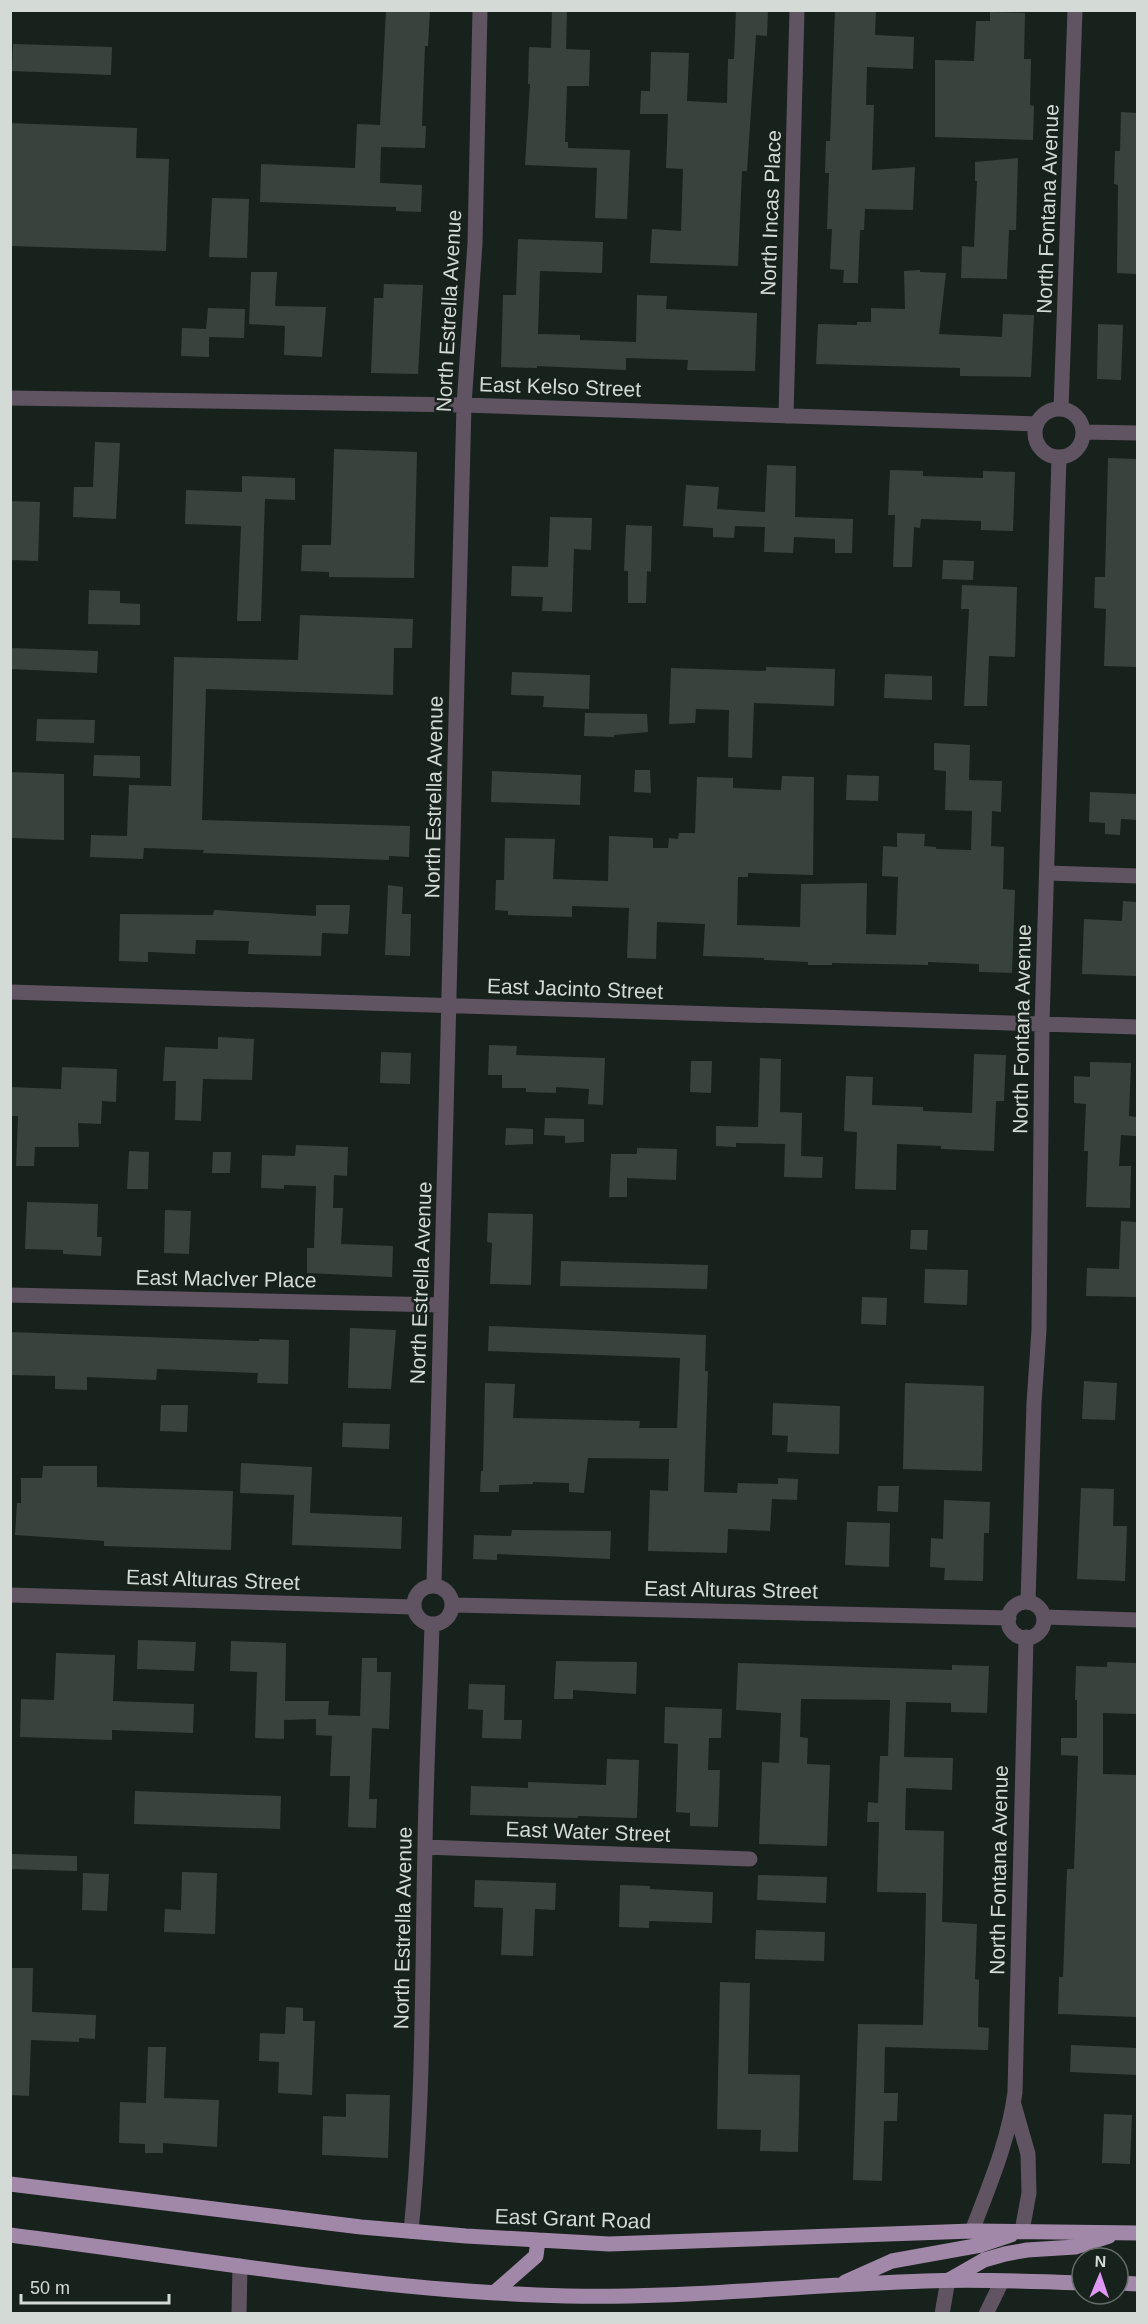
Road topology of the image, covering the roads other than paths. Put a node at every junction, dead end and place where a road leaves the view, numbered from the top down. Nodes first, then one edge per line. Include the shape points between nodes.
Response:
1 (480, 10) edge
2 (798, 10) edge
3 (1075, 10) edge
4 (10, 398) edge
5 (465, 405) junction
6 (1061, 409) junction
7 (786, 416) junction
8 (1036, 424) junction
9 (1083, 432) junction
10 (1137, 433) edge
11 (1059, 457) junction
12 (1047, 873) junction
13 (1137, 876) edge
14 (10, 992) edge
15 (450, 1006) junction
16 (1042, 1024) junction
17 (1137, 1027) edge
18 (10, 1294) edge
19 (441, 1305) junction
20 (434, 1585) junction
21 (10, 1594) edge
22 (1028, 1602) junction
23 (452, 1605) junction
24 (413, 1607) junction
25 (1044, 1617) junction
26 (1009, 1618) junction
27 (1137, 1620) edge
28 (432, 1624) junction
29 (1026, 1637) junction
30 (425, 1847) junction
31 (750, 1859) dead end
32 (1014, 2105) junction
33 (10, 2184) edge
34 (411, 2231) junction
35 (972, 2231) junction
36 (1022, 2231) junction
37 (1120, 2232) junction
38 (1137, 2233) edge
39 (10, 2235) edge
40 (538, 2240) junction
41 (240, 2266) junction
42 (948, 2280) junction
43 (1002, 2281) junction
44 (1070, 2283) edge
45 (836, 2285) junction
46 (494, 2293) junction
47 (239, 2313) edge
48 (942, 2313) edge
49 (986, 2313) edge

1 - 5 street, North Estrella Avenue via 476,243
2 - 7 street, North Incas Place
3 - 6 street, North Fontana Avenue
4 - 5 street, East Kelso Street
5 - 7 street, East Kelso Street
5 - 15 street, North Estrella Avenue
6 - 8 street via 1047,412
6 - 9 street via 1075,415
7 - 8 street, East Kelso Street
8 - 11 street via 1040,448
9 - 10 street
9 - 11 street via 1077,450
11 - 12 street, North Fontana Avenue
12 - 13 street
12 - 16 street, North Fontana Avenue
14 - 15 street, East Jacinto Street
15 - 16 street, East Jacinto Street
15 - 19 street, North Estrella Avenue
16 - 17 street, East Jacinto Street
16 - 22 street, North Fontana Avenue via 1039,1329
18 - 19 street, East MacIver Place
19 - 20 street, North Estrella Avenue
20 - 23 street via 449,1594
20 - 24 street via 417,1594
21 - 24 street, East Alturas Street
22 - 25 street via 1038,1606
22 - 26 street via 1013,1607
23 - 26 street, East Alturas Street
23 - 28 street via 444,1621
24 - 28 street via 417,1617
25 - 27 street
25 - 29 street via 1039,1632
26 - 29 street via 1012,1630
28 - 30 street, North Estrella Avenue
29 - 32 street, North Fontana Avenue
30 - 31 street, East Water Street
30 - 34 street, North Estrella Avenue via 422,2061
32 - 35 street
32 - 36 street via 1028,2154 1029,2193
33 - 34 main road, East Grant Road
34 - 40 main road, East Grant Road
35 - 36 main road, East Grant Road
35 - 40 main road, East Grant Road via 609,2244
36 - 37 main road, East Grant Road
36 - 45 main road via 981,2245 891,2261
37 - 38 main road, East Grant Road
37 - 42 main road via 1075,2247 1005,2254 984,2260
39 - 41 main road
40 - 46 main road via 536,2256
41 - 46 main road via 351,2281
41 - 47 street
42 - 43 main road
42 - 45 main road
42 - 48 street
43 - 44 main road
43 - 49 street
45 - 46 main road via 629,2297

